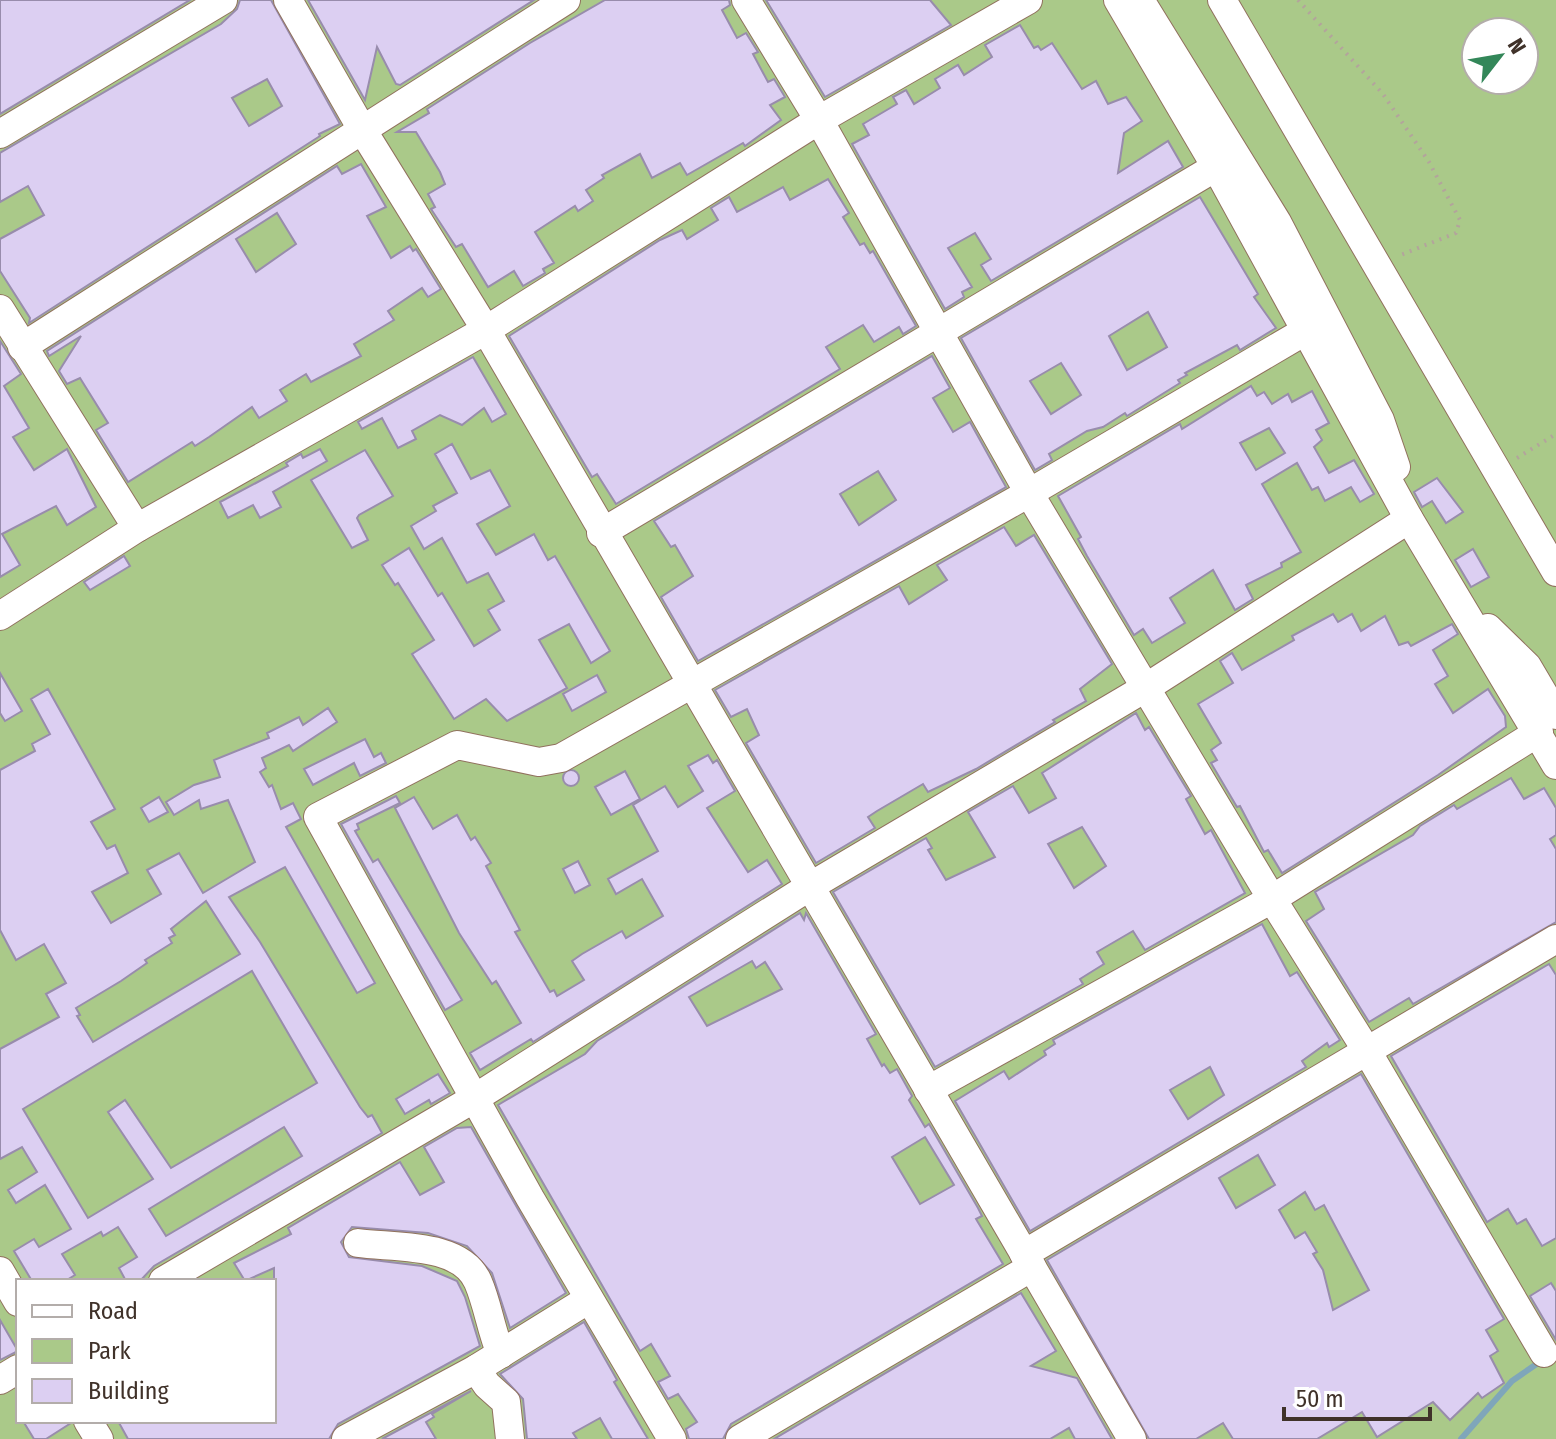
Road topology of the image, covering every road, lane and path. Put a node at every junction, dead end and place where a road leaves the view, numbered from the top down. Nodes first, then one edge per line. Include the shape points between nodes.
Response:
1 (223, 0) edge
2 (288, 0) edge
3 (566, 0) edge
4 (746, 0) edge
5 (1028, 0) edge
6 (1118, 0) edge
7 (1140, 0) edge
8 (1222, 0) edge
9 (1298, 0) edge
10 (819, 120) junction
11 (363, 131) junction
12 (0, 134) edge
13 (1216, 167) junction
14 (1380, 269) junction
15 (0, 309) edge
16 (486, 330) junction
17 (1307, 330) junction
18 (939, 332) junction
19 (22, 347) junction
20 (1556, 434) edge
21 (1498, 470) junction
22 (1029, 493) junction
23 (1409, 519) junction
24 (137, 528) junction
25 (601, 533) junction
26 (1556, 572) edge
27 (0, 616) edge
28 (691, 685) junction
29 (1147, 687) junction
30 (1547, 723) edge
31 (1556, 765) edge
32 (809, 887) junction
33 (1272, 899) junction
34 (1556, 939) edge
35 (1367, 1051) junction
36 (928, 1090) junction
37 (475, 1098) junction
38 (358, 1243) dead end
39 (1028, 1261) junction
40 (0, 1271) edge
41 (166, 1279) edge
42 (16, 1299) edge
43 (589, 1299) junction
44 (1544, 1353) dead end
45 (501, 1354) junction
46 (476, 1369) junction
47 (346, 1439) edge
48 (510, 1439) edge
49 (672, 1439) edge
50 (740, 1439) edge
51 (1132, 1439) edge

1 - 12 street
2 - 11 street
3 - 11 street
4 - 10 street
5 - 10 street
6 - 13 street
7 - 30 street via 1277,222 1380,420 1403,489 1491,634 1527,666
8 - 14 street
9 - 14 path via 1383,94 1460,220 1456,233 1402,254
10 - 16 street
10 - 18 street
11 - 16 street
11 - 19 street
13 - 17 street
13 - 18 street
14 - 21 street
15 - 19 street
16 - 24 street
16 - 25 street
17 - 22 street
17 - 23 street
18 - 22 street
18 - 25 street
19 - 24 street
20 - 21 path
21 - 26 street
22 - 28 street
22 - 29 street
23 - 29 street
23 - 30 street
24 - 27 street
25 - 28 street
28 - 32 street
28 - 37 street via 553,762 457,745 318,817
29 - 32 street
29 - 33 street
30 - 31 street
30 - 33 street
32 - 36 street
32 - 37 street
33 - 35 street
33 - 36 street
34 - 35 street
35 - 39 street
35 - 44 street
36 - 39 street
37 - 41 street
37 - 43 street
38 - 45 street via 440,1252 456,1259 477,1278
39 - 50 street
39 - 51 street
40 - 42 street
43 - 45 street
43 - 49 street
45 - 46 street
46 - 47 street
46 - 48 street via 506,1402

